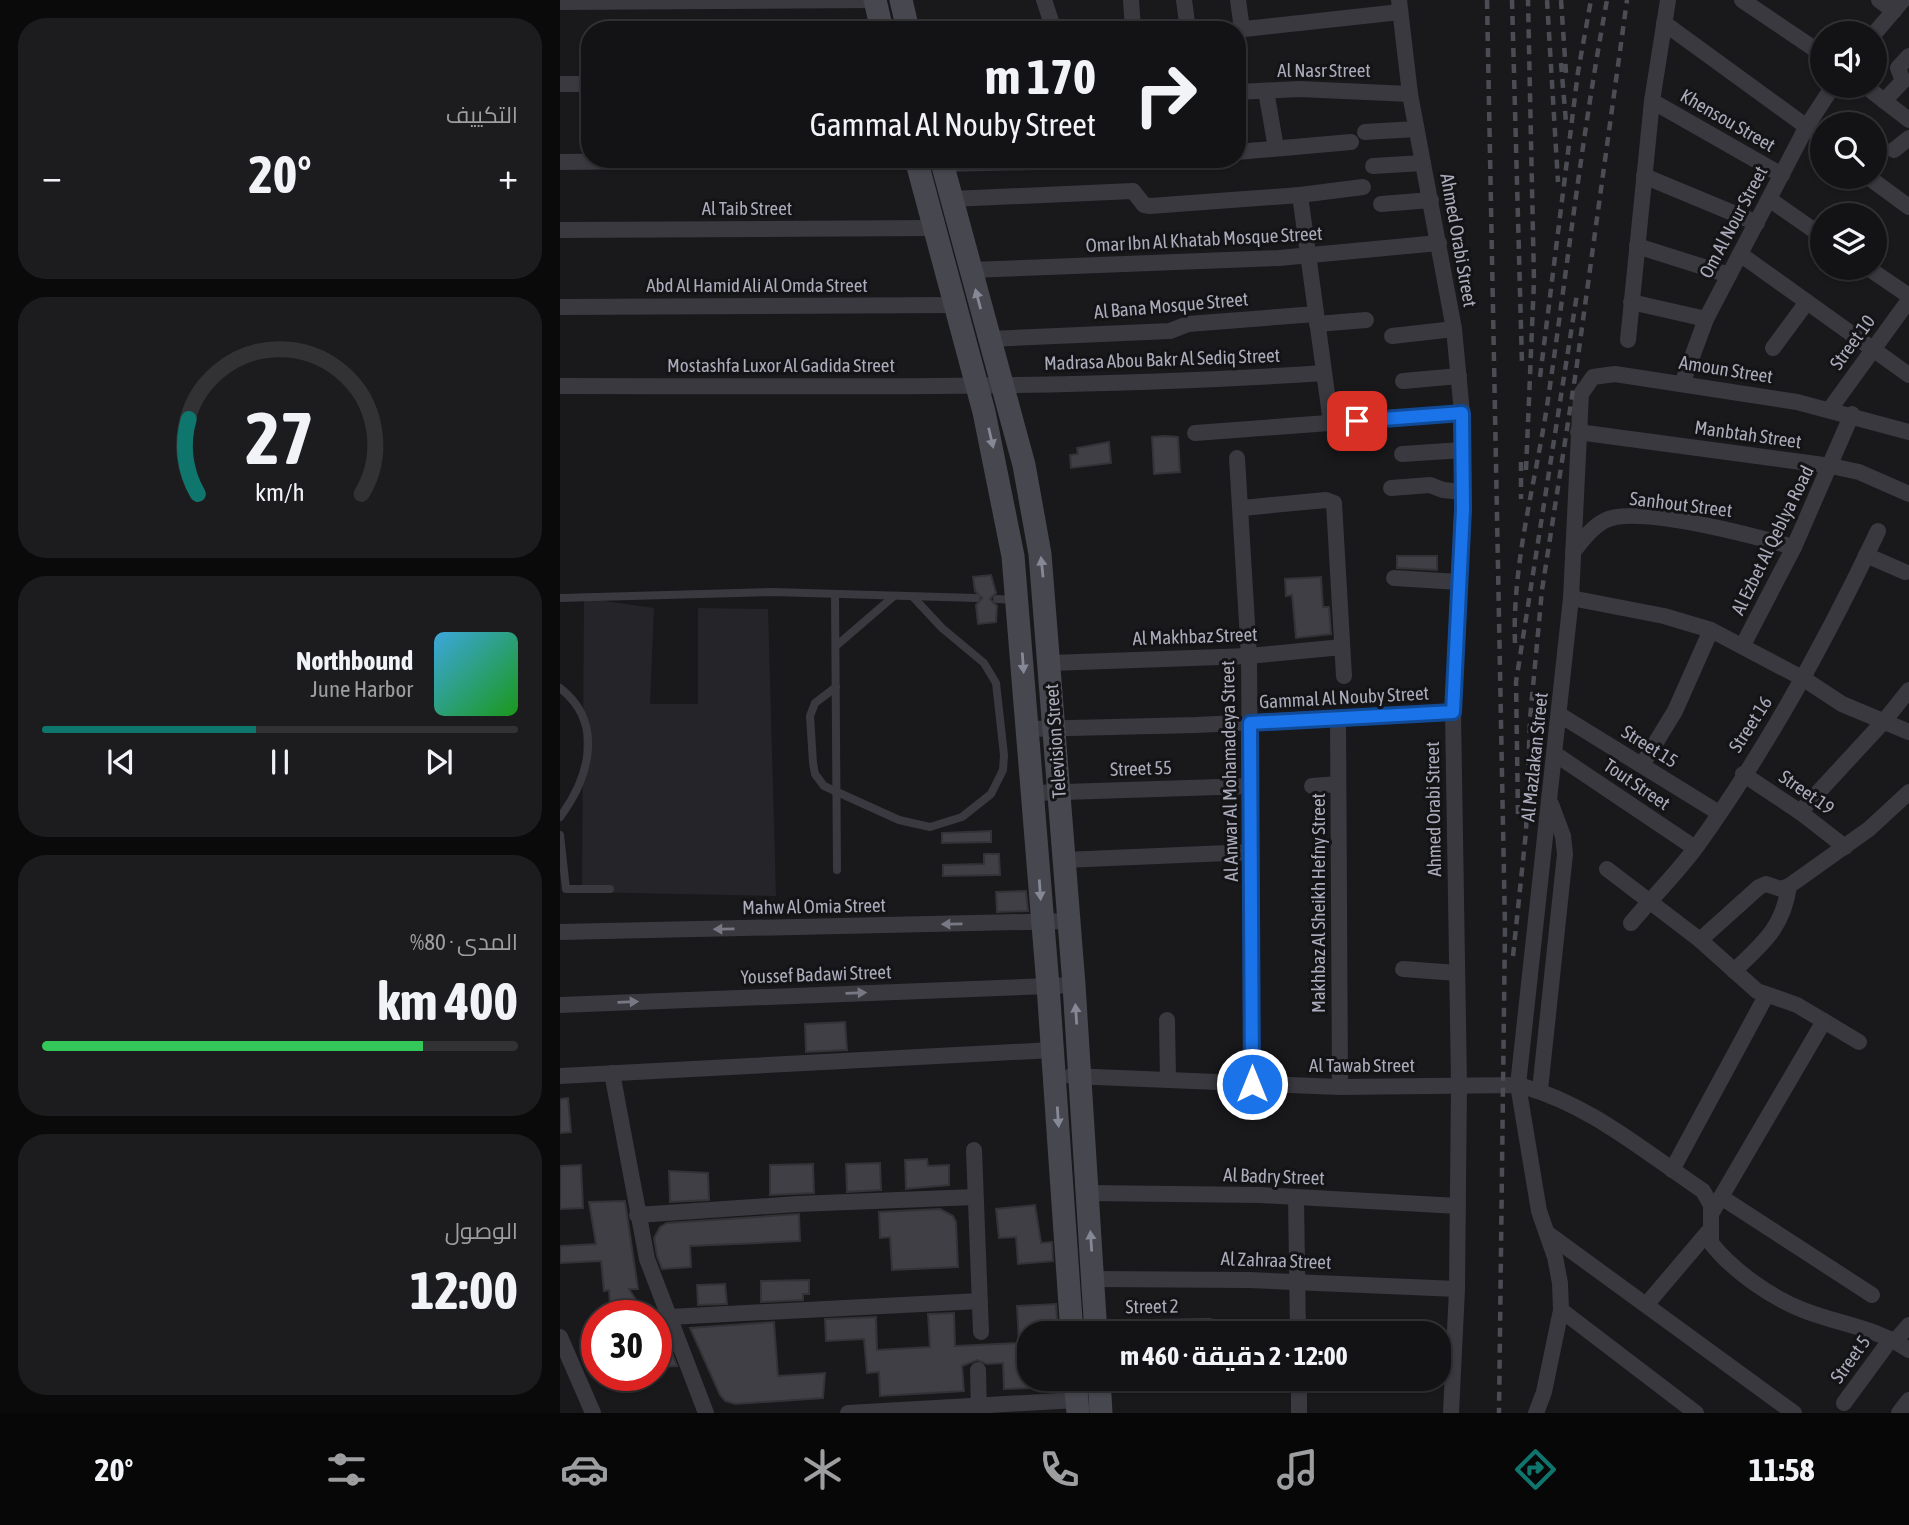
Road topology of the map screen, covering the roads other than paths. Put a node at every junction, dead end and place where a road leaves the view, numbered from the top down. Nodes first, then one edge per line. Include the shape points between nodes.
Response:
1 (875, 0) edge
2 (901, 0) edge
3 (1044, 0) edge
4 (1131, 0) edge
5 (1184, 0) edge
6 (1238, 0) edge
7 (1668, 0) edge
8 (1742, 0) edge
9 (1879, 0) edge
10 (560, 2) edge
11 (1399, 6) edge
12 (1899, 6) edge
13 (880, 21) edge
14 (906, 21) edge
15 (1051, 21) edge
16 (1132, 21) edge
17 (1187, 21) edge
18 (1238, 21) edge
19 (1886, 21) edge
20 (1664, 23) junction
21 (1246, 28) edge
22 (1810, 46) edge
23 (1909, 56) edge
24 (560, 84) edge
25 (581, 84) edge
26 (1266, 91) junction
27 (1246, 92) edge
28 (1410, 94) junction
29 (1825, 98) edge
30 (1880, 98) edge
31 (1653, 101) junction
32 (1884, 101) junction
33 (1909, 120) edge
34 (1807, 126) junction
35 (1810, 128) edge
36 (1416, 129) junction
37 (1365, 132) dead end
38 (1351, 142) dead end
39 (1276, 148) junction
40 (1246, 151) edge
41 (560, 162) edge
42 (581, 162) edge
43 (1423, 163) junction
44 (1373, 166) dead end
45 (918, 168) edge
46 (943, 168) edge
47 (1782, 175) junction
48 (1644, 176) junction
49 (1363, 187) dead end
50 (1885, 189) edge
51 (1300, 195) junction
52 (951, 199) junction
53 (1769, 199) junction
54 (1431, 200) junction
55 (1381, 204) dead end
56 (1909, 206) edge
57 (1757, 223) junction
58 (934, 228) junction
59 (1810, 228) edge
60 (560, 230) edge
61 (1439, 243) junction
62 (1637, 246) junction
63 (1740, 254) junction
64 (1310, 256) junction
65 (970, 270) junction
66 (1729, 275) junction
67 (1884, 280) edge
68 (1909, 298) edge
69 (1632, 302) junction
70 (1807, 302) junction
71 (955, 305) junction
72 (560, 307) edge
73 (1317, 319) junction
74 (1706, 319) junction
75 (1366, 320) dead end
76 (1454, 329) junction
77 (1392, 336) dead end
78 (1628, 340) dead end
79 (991, 348) junction
80 (1773, 348) dead end
81 (1872, 349) junction
82 (970, 360) junction
83 (1324, 373) junction
84 (1909, 375) edge
85 (1460, 376) junction
86 (1403, 381) dead end
87 (1682, 384) junction
88 (1001, 385) junction
89 (560, 386) edge
90 (977, 386) junction
91 (1830, 409) junction
92 (1462, 413) junction
93 (1852, 414) junction
94 (1331, 423) junction
95 (1578, 432) junction
96 (1909, 432) edge
97 (1195, 433) dead end
98 (1463, 450) junction
99 (1402, 454) dead end
100 (1237, 458) dead end
101 (1831, 466) junction
102 (1391, 488) dead end
103 (1463, 492) junction
104 (1909, 494) edge
105 (1242, 508) junction
106 (1878, 531) dead end
107 (1794, 547) junction
108 (1573, 552) junction
109 (1866, 555) junction
110 (1905, 572) dead end
111 (1394, 578) dead end
112 (1459, 582) junction
113 (835, 595) junction
114 (894, 596) junction
115 (560, 598) edge
116 (914, 598) junction
117 (976, 598) dead end
118 (1571, 598) junction
119 (1045, 599) junction
120 (1008, 600) junction
121 (1711, 630) junction
122 (1743, 645) junction
123 (836, 646) junction
124 (1342, 648) junction
125 (1249, 656) junction
126 (1050, 663) junction
127 (1344, 676) dead end
128 (1804, 679) junction
129 (836, 687) junction
130 (560, 688) edge
131 (1909, 690) edge
132 (1453, 712) junction
133 (1560, 715) junction
134 (1338, 718) junction
135 (1885, 720) junction
136 (1250, 723) junction
137 (1028, 729) junction
138 (1054, 729) junction
139 (1909, 732) edge
140 (1555, 754) junction
141 (1642, 765) junction
142 (1743, 774) junction
143 (1338, 784) junction
144 (1250, 786) junction
145 (1312, 786) dead end
146 (1059, 792) junction
147 (1909, 792) edge
148 (837, 793) junction
149 (1033, 793) junction
150 (1550, 802) junction
151 (1800, 811) junction
152 (1718, 813) junction
153 (560, 817) edge
154 (560, 835) edge
155 (1845, 847) junction
156 (1695, 848) junction
157 (1251, 852) junction
158 (1064, 860) junction
159 (1606, 869) dead end
160 (837, 870) dead end
161 (1789, 886) junction
162 (563, 889) edge
163 (610, 889) dead end
164 (1650, 901) junction
165 (1069, 921) junction
166 (1043, 922) junction
167 (1631, 923) dead end
168 (560, 932) edge
169 (1700, 940) junction
170 (1403, 969) dead end
171 (1734, 971) junction
172 (1457, 973) junction
173 (1074, 985) junction
174 (1048, 986) junction
175 (1766, 996) junction
176 (560, 1005) edge
177 (1167, 1020) dead end
178 (1824, 1021) junction
179 (1859, 1042) dead end
180 (1053, 1050) junction
181 (612, 1073) junction
182 (1055, 1075) junction
183 (560, 1076) edge
184 (1080, 1076) junction
185 (1168, 1080) junction
186 (1252, 1084) junction
187 (1459, 1084) junction
188 (1518, 1085) junction
189 (1340, 1087) junction
190 (1540, 1090) junction
191 (974, 1150) dead end
192 (1672, 1170) junction
193 (1088, 1193) junction
194 (975, 1197) junction
195 (1296, 1197) junction
196 (1721, 1197) junction
197 (1458, 1206) junction
198 (1711, 1214) junction
199 (637, 1215) junction
200 (1545, 1232) junction
201 (1708, 1232) junction
202 (1093, 1279) junction
203 (1297, 1282) junction
204 (1457, 1289) junction
205 (1872, 1295) dead end
206 (663, 1300) edge
207 (980, 1301) junction
208 (1646, 1305) junction
209 (1561, 1310) junction
210 (672, 1317) edge
211 (1071, 1321) edge
212 (1095, 1321) edge
213 (1298, 1321) edge
214 (672, 1325) edge
215 (1909, 1325) edge
216 (981, 1332) dead end
217 (560, 1337) edge
218 (1898, 1344) edge
219 (978, 1370) dead end
220 (1100, 1391) edge
221 (1298, 1391) edge
222 (1077, 1397) edge
223 (1909, 1400) edge
224 (1844, 1403) dead end
225 (979, 1409) edge
226 (593, 1413) edge
227 (706, 1413) edge
228 (848, 1413) edge
229 (1101, 1413) edge
230 (1299, 1413) edge
231 (1451, 1413) edge
232 (1536, 1413) edge
233 (1696, 1413) edge
234 (1794, 1413) edge
235 (1899, 1413) edge

1 - 10 street
1 - 13 main road
2 - 14 main road
3 - 15 street
4 - 16 street
5 - 17 street
6 - 18 street
7 - 20 street
8 - 22 street
9 - 12 street
11 - 21 street
11 - 28 street, Ahmed Orabi Street
12 - 19 street
20 - 31 street
20 - 34 street
23 - 32 street via 1898,68 1903,81
24 - 25 street
26 - 27 street, Al Nasr Street
26 - 28 street, Al Nasr Street
26 - 39 street
28 - 36 street, Ahmed Orabi Street
29 - 34 street, Om Al Nour Street
30 - 32 street
31 - 47 street, Khensou Street
31 - 48 street
32 - 33 street
34 - 35 street
34 - 47 street, Om Al Nour Street
36 - 37 street
36 - 43 street, Ahmed Orabi Street
38 - 39 street
39 - 40 street
41 - 42 street
43 - 44 street
43 - 54 street, Ahmed Orabi Street
45 - 58 main road, Television Street
46 - 52 main road, Television Street
47 - 53 street, Om Al Nour Street
48 - 57 street
48 - 62 street
49 - 51 street
50 - 56 street
51 - 52 street via 1150,206 1133,191
51 - 64 street
52 - 65 main road, Television Street
53 - 57 street, Om Al Nour Street
53 - 59 street
54 - 55 street
54 - 61 street, Ahmed Orabi Street
57 - 63 street, Om Al Nour Street
58 - 60 street, Al Taib Street
58 - 71 main road, Television Street
61 - 64 street, Omar Ibn Al Khatab Mosque Street
61 - 76 street, Ahmed Orabi Street
62 - 66 street
62 - 69 street
63 - 66 street, Om Al Nour Street
63 - 70 street
64 - 65 street, Omar Ibn Al Khatab Mosque Street
64 - 73 street
79 -> 65 main road, Television Street
66 - 74 street, Om Al Nour Street
67 - 68 street
68 - 81 street, Street 10
69 - 74 street
69 - 78 street
70 - 80 street
70 - 81 street
71 - 72 street, Abd Al Hamid Ali Al Omda Street
71 - 82 main road, Television Street
73 - 75 street, Al Bana Mosque Street
73 - 79 street, Al Bana Mosque Street via 1188,324 1170,331
73 - 83 street
74 - 87 street, Om Al Nour Street
76 - 77 street
76 - 85 street, Ahmed Orabi Street
79 - 82 main road
79 - 88 main road, Television Street
81 - 84 street
81 - 91 street, Street 10
82 - 90 main road, Television Street
83 - 88 street, Madrasa Abou Bakr Al Sediq Street
83 - 94 street
85 - 86 street
85 - 92 street, Ahmed Orabi Street
87 - 91 street, Amoun Street
87 - 95 street, Amoun Street via 1615,374 1593,377 1581,394
88 - 90 street, Mostashfa Luxor Al Gadida Street
119 -> 88 main road, Television Street via 1033,509
89 - 90 street, Mostashfa Luxor Al Gadida Street
90 -> 120 main road, Television Street via 1006,512
91 - 93 street, Amoun Street
92 - 94 street
92 - 98 street, Ahmed Orabi Street
93 - 96 street, Amoun Street
93 - 101 street, Al Ezbet Al Qeblya Road
94 - 97 street
95 - 101 street, Manbtah Street
95 - 108 street, Al Mazlakan Street
98 - 99 street
98 - 103 street, Ahmed Orabi Street
100 - 105 street, Al Anwar Al Mohamadeya Street
101 - 104 street, Manbtah Street via 1859,472
101 - 107 street, Al Ezbet Al Qeblya Road
102 - 103 street via 1434,485
103 - 112 street, Ahmed Orabi Street
105 - 124 street via 1334,503
105 - 125 street, Al Anwar Al Mohamadeya Street
106 - 109 street, Street 16
107 - 108 street, Sanhout Street via 1718,528 1621,516 1604,521
107 - 122 street, Al Ezbet Al Qeblya Road
108 - 118 street, Al Mazlakan Street
109 - 110 street
109 - 128 street, Street 16
111 - 112 street
112 - 132 street, Ahmed Orabi Street
113 - 114 lane
113 - 115 lane via 772,592
113 - 123 lane
114 - 116 lane
114 - 123 lane
116 - 117 lane
116 - 148 lane via 991,673 996,684 1003,770 979,807 930,827 899,820
118 - 121 street
118 - 133 street, Al Mazlakan Street
119 - 120 main road
119 - 126 main road, Television Street
120 -> 137 main road, Television Street
121 - 122 street
121 - 141 street via 1665,730
122 - 128 street
123 - 129 lane
124 - 125 street, Al Makhbaz Street
124 - 127 street
125 - 126 street, Al Makhbaz Street
125 - 136 street, Al Anwar Al Mohamadeya Street
126 - 138 main road, Television Street
128 - 135 street via 1842,704
128 - 142 street, Street 16
129 - 148 lane
129 - 148 lane via 815,703 810,716 816,774 824,786
130 - 153 lane via 584,717 588,754 586,774
131 - 135 street
132 - 134 street, Gammal Al Nouby Street
132 - 172 street, Ahmed Orabi Street
133 - 140 street, Al Mazlakan Street
133 - 141 street, Street 15
134 - 136 street, Gammal Al Nouby Street
134 - 143 street, Makhbaz Al Sheikh Hefny Street
135 - 139 street
135 - 151 street
136 - 138 street, Gammal Al Nouby Street
136 - 144 street, Al Anwar Al Mohamadeya Street
137 - 138 street, Gammal Al Nouby Street
137 - 149 main road, Television Street
138 - 146 main road, Television Street
140 - 150 street, Al Mazlakan Street
140 - 156 street, Tout Street
141 - 152 street, Street 15
142 - 151 street, Street 19
142 - 152 street, Street 16
143 - 145 street
143 - 189 street, Makhbaz Al Sheikh Hefny Street
144 - 146 street, Street 55
144 - 157 street, Al Anwar Al Mohamadeya Street
146 - 149 street, Street 55
146 - 158 main road, Television Street
147 - 155 street
148 - 160 lane
149 -> 166 main road, Television Street
150 - 188 street, Al Mazlakan Street
150 - 190 street via 1565,853
151 - 155 street, Street 19
152 - 156 street, Street 16
154 - 162 lane
155 - 161 street
156 - 164 street, Street 16
157 - 158 street
157 - 186 street, Al Anwar Al Mohamadeya Street
158 - 165 main road, Television Street
159 - 164 street
161 - 169 street via 1762,885
161 - 171 street via 1777,928
162 - 163 lane
164 - 167 street, Street 16
164 - 169 street
165 - 166 street, Mahw Al Omia Street
165 - 173 main road, Television Street
166 -> 168 street, Mahw Al Omia Street
166 - 174 main road, Television Street
169 - 171 street
170 - 172 street
171 - 175 street
172 - 187 street, Ahmed Orabi Street
173 - 174 street, Youssef Badawi Street
184 -> 173 main road, Television Street
176 -> 174 street, Youssef Badawi Street
174 - 180 main road, Television Street
175 - 178 street
175 - 192 street
177 - 185 street
178 - 179 street
178 - 196 street
180 - 181 street
180 - 182 main road, Television Street
181 - 183 street
181 - 199 street
182 - 184 street, Al Tawab Street
182 -> 211 main road, Television Street
184 - 185 street, Al Tawab Street
184 - 193 main road, Television Street
185 - 186 street, Al Tawab Street
186 - 189 street, Al Tawab Street
187 - 188 street, Al Tawab Street
187 - 189 street, Al Tawab Street
187 - 197 street, Ahmed Orabi Street
188 - 190 street, Al Tawab Street
188 - 200 street, Al Mazlakan Street
190 - 192 street, Al Tawab Street via 1592,1116
191 - 194 street
192 - 198 street, Al Tawab Street via 1703,1191
193 - 195 street, Al Badry Street
202 -> 193 main road, Television Street
194 - 199 street
194 - 207 street
195 - 197 street, Al Badry Street
195 - 203 street
196 - 198 street
196 - 205 street
197 - 204 street, Ahmed Orabi Street
198 - 201 street
199 - 206 street
200 - 208 street
200 - 209 street, Al Mazlakan Street via 1555,1257
201 - 208 street
201 - 218 street via 1716,1250 1778,1297
202 - 203 street, Al Zahraa Street
202 - 212 main road, Television Street
203 - 204 street, Al Zahraa Street
203 - 213 street
204 - 231 street, Ahmed Orabi Street
207 - 210 street
207 - 216 street
208 - 234 street
209 - 232 street, Al Mazlakan Street
209 - 233 street
214 - 227 street
215 - 218 street, Street 5
217 - 226 street
218 - 224 street, Street 5
219 - 225 street
220 - 229 main road
221 - 230 street
222 - 225 street
223 - 235 street
225 - 228 street

